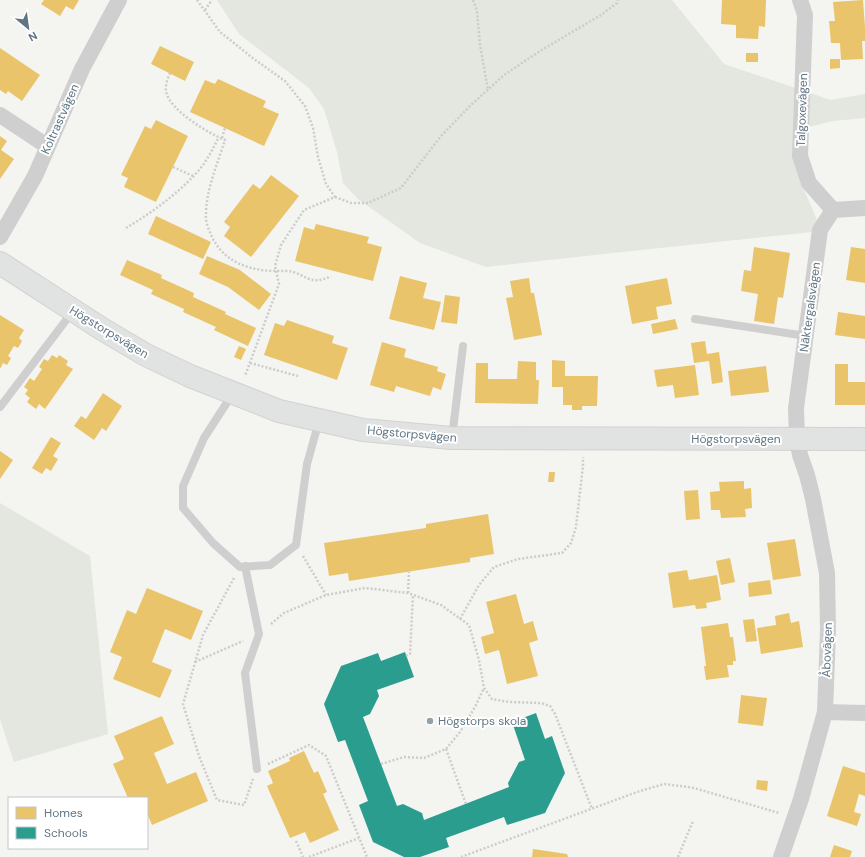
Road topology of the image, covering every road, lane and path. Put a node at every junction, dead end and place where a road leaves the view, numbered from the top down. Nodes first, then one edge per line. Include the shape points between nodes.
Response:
1 (119, 0) edge
2 (197, 0) edge
3 (212, 0) edge
4 (474, 0) edge
5 (618, 0) edge
6 (800, 0) edge
7 (205, 10) junction
8 (170, 73) dead end
9 (488, 90) junction
10 (0, 115) edge
11 (225, 128) dead end
12 (220, 138) junction
13 (47, 146) junction
14 (173, 167) dead end
15 (193, 176) junction
16 (335, 197) junction
17 (865, 208) edge
18 (833, 210) junction
19 (126, 228) dead end
20 (0, 237) edge
21 (0, 262) edge
22 (276, 271) junction
23 (331, 276) dead end
24 (74, 310) junction
25 (695, 319) dead end
26 (806, 336) junction
27 (464, 346) dead end
28 (250, 363) junction
29 (298, 376) dead end
30 (235, 394) junction
31 (0, 407) edge
32 (319, 420) junction
33 (451, 438) junction
34 (797, 439) junction
35 (865, 440) edge
36 (582, 452) dead end
37 (296, 545) junction
38 (242, 567) junction
39 (409, 572) dead end
40 (408, 593) junction
41 (413, 594) junction
42 (326, 595) junction
43 (460, 619) junction
44 (259, 634) junction
45 (406, 656) dead end
46 (195, 662) junction
47 (484, 688) junction
48 (824, 712) junction
49 (865, 713) edge
50 (446, 749) junction
51 (381, 764) dead end
52 (257, 769) junction
53 (466, 804) dead end
54 (592, 809) junction
55 (794, 817) junction
56 (693, 821) dead end
57 (360, 838) junction
58 (296, 841) dead end
59 (303, 857) edge
60 (309, 857) edge
61 (367, 857) edge
62 (461, 857) edge
63 (678, 857) edge
64 (781, 857) edge

1 - 13 street, Koltrastvägen via 82,69
2 - 7 path
3 - 7 path
4 - 9 path
5 - 9 path via 601,15 504,75
6 - 18 street, Talgoxevägen via 805,16 800,156 809,183
7 - 16 path via 220,32 284,81 305,106 313,128 326,184
8 - 12 path via 166,92 170,101 185,116
9 - 16 path via 441,136 401,188 368,203 351,203
10 - 13 street
11 - 12 path
12 - 15 path
12 - 22 path via 225,140 208,195 205,215 208,228 223,254 234,261 252,268
13 - 20 street, Koltrastvägen via 35,176
14 - 15 path
15 - 19 path via 155,210
16 - 22 path via 304,210 281,245
17 - 18 street
18 - 26 street, Näktergalsvägen via 820,230
21 - 24 street, Högstorpsvägen
22 - 23 path via 290,271 311,281
22 - 28 path via 279,284
24 - 30 street, Högstorpsvägen via 146,355
24 - 31 lane
25 - 26 lane
26 - 34 street, Näktergalsvägen via 796,408
27 - 33 lane
28 - 29 path
28 - 30 path
30 - 32 street, Högstorpsvägen via 279,411
30 - 38 lane via 204,438 183,486 183,508 213,543
32 - 33 street, Högstorpsvägen via 363,430
32 - 37 lane via 307,464
33 - 34 street, Högstorpsvägen
34 - 35 street, Högstorpsvägen
34 - 48 street, Åbovägen via 813,499 826,573 828,631
36 - 43 path via 583,466 576,527 571,543 562,553 518,559 494,567 479,585
37 - 38 lane via 270,565
37 - 42 path
38 - 44 lane
38 - 46 path via 203,635
39 - 40 path
40 - 41 path
40 - 42 path via 365,588
41 - 43 path via 441,605
41 - 45 path via 410,654
42 - 44 path via 284,613
43 - 47 path via 469,625
44 - 46 path
44 - 52 lane via 245,673
46 - 52 path via 183,704 199,756 217,800 244,805
47 - 50 path via 460,732
47 - 54 path via 492,699 550,706
48 - 49 street
48 - 55 street, Åbovägen
50 - 51 path via 424,758 404,757
50 - 53 path
52 - 57 path via 309,745 321,752 326,756
54 - 55 path via 664,784 694,788
54 - 62 path
55 - 64 street, Åbovägen
56 - 63 path
57 - 60 path
57 - 61 path
58 - 59 path

